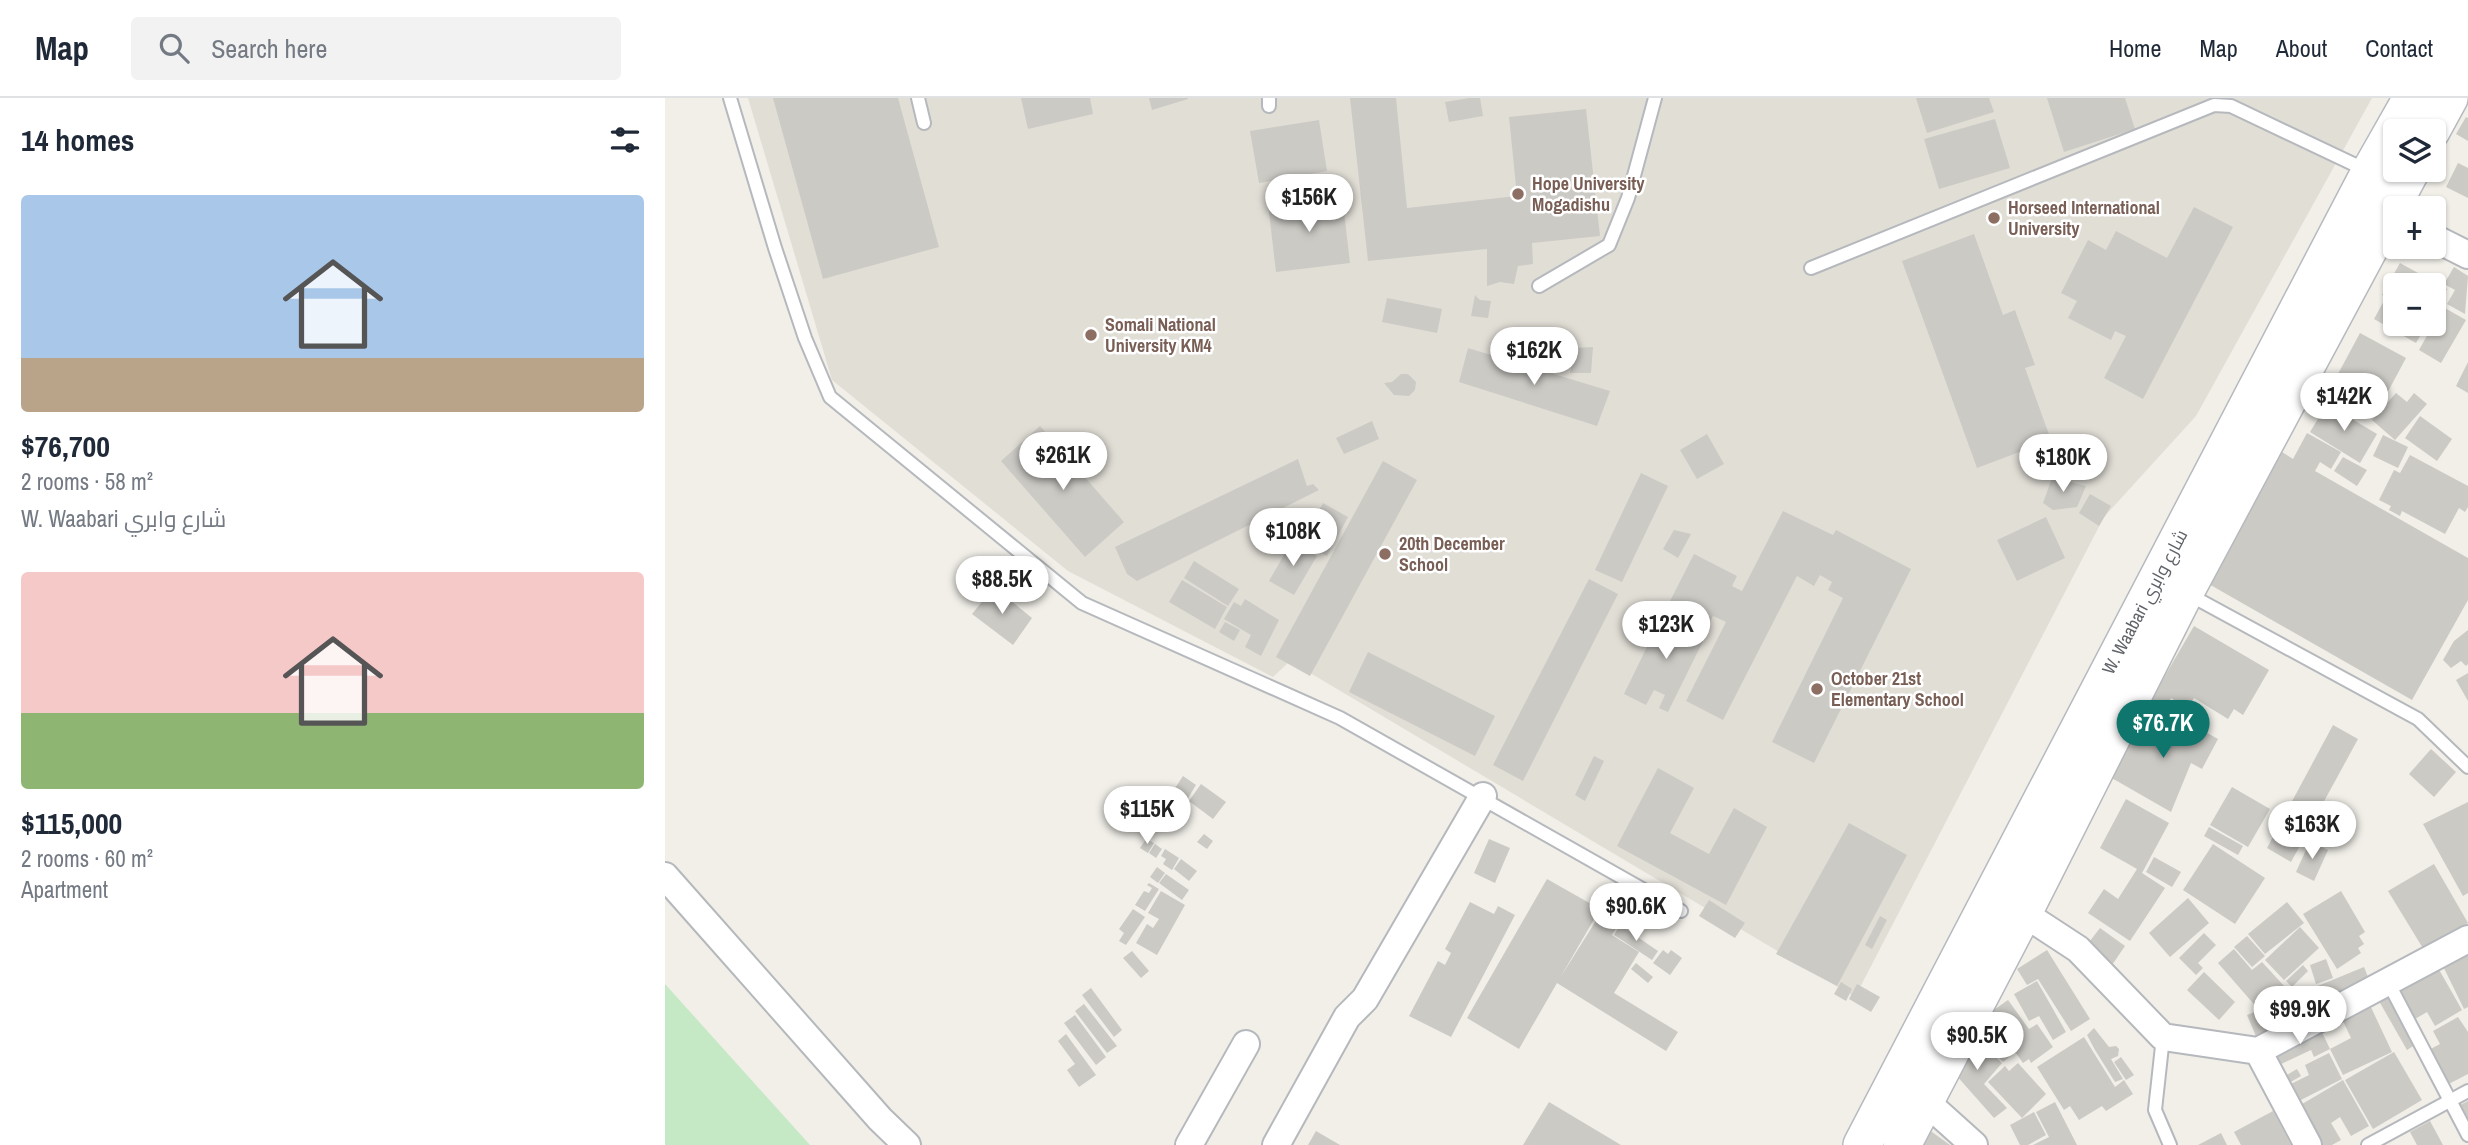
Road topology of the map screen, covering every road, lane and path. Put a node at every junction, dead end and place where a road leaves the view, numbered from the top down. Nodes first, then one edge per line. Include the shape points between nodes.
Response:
1 (730, 98) edge
2 (918, 98) edge
3 (1655, 98) edge
4 (2412, 98) edge
5 (2449, 98) edge
6 (2438, 119) edge
7 (924, 123) dead end
8 (2370, 172) junction
9 (2383, 231) edge
10 (2446, 244) edge
11 (2468, 255) edge
12 (1811, 268) dead end
13 (1539, 286) dead end
14 (2185, 592) junction
15 (2468, 767) edge
16 (1483, 796) junction
17 (665, 876) edge
18 (1681, 911) dead end
19 (2023, 914) junction
20 (2468, 939) edge
21 (2388, 982) junction
22 (2164, 1037) junction
23 (1246, 1044) dead end
24 (2258, 1051) junction
25 (2468, 1091) edge
26 (1924, 1100) junction
27 (2450, 1101) junction
28 (2468, 1135) edge
29 (907, 1145) edge
30 (1189, 1145) edge
31 (1276, 1145) edge
32 (1862, 1145) edge
33 (1902, 1145) edge
34 (1974, 1145) edge
35 (2170, 1145) edge
36 (2308, 1145) edge
37 (2368, 1145) edge

1 - 16 lane via 779,261 830,397 1082,603 1340,718
2 - 7 lane
3 - 13 lane via 1628,198 1609,245
4 - 8 main road, W. Waabari شارع وابري
5 - 6 main road
8 - 12 lane via 2231,106 2214,105
8 - 32 main road, W. Waabari شارع وابري
9 - 14 main road, W. Waabari شارع وابري
10 - 11 street
14 - 15 lane via 2418,719
14 - 19 main road, W. Waabari شارع وابري
16 - 18 lane
16 - 31 street via 1365,999 1347,1017
17 - 29 street
19 - 22 street via 2078,949
19 - 26 main road, W. Waabari شارع وابري
20 - 21 street
21 - 24 street
21 - 27 lane
22 - 24 street
22 - 35 lane via 2155,1111
23 - 30 street
24 - 36 street
25 - 27 lane
26 - 33 main road, W. Waabari شارع وابري
26 - 34 street
27 - 28 lane
27 - 37 lane

